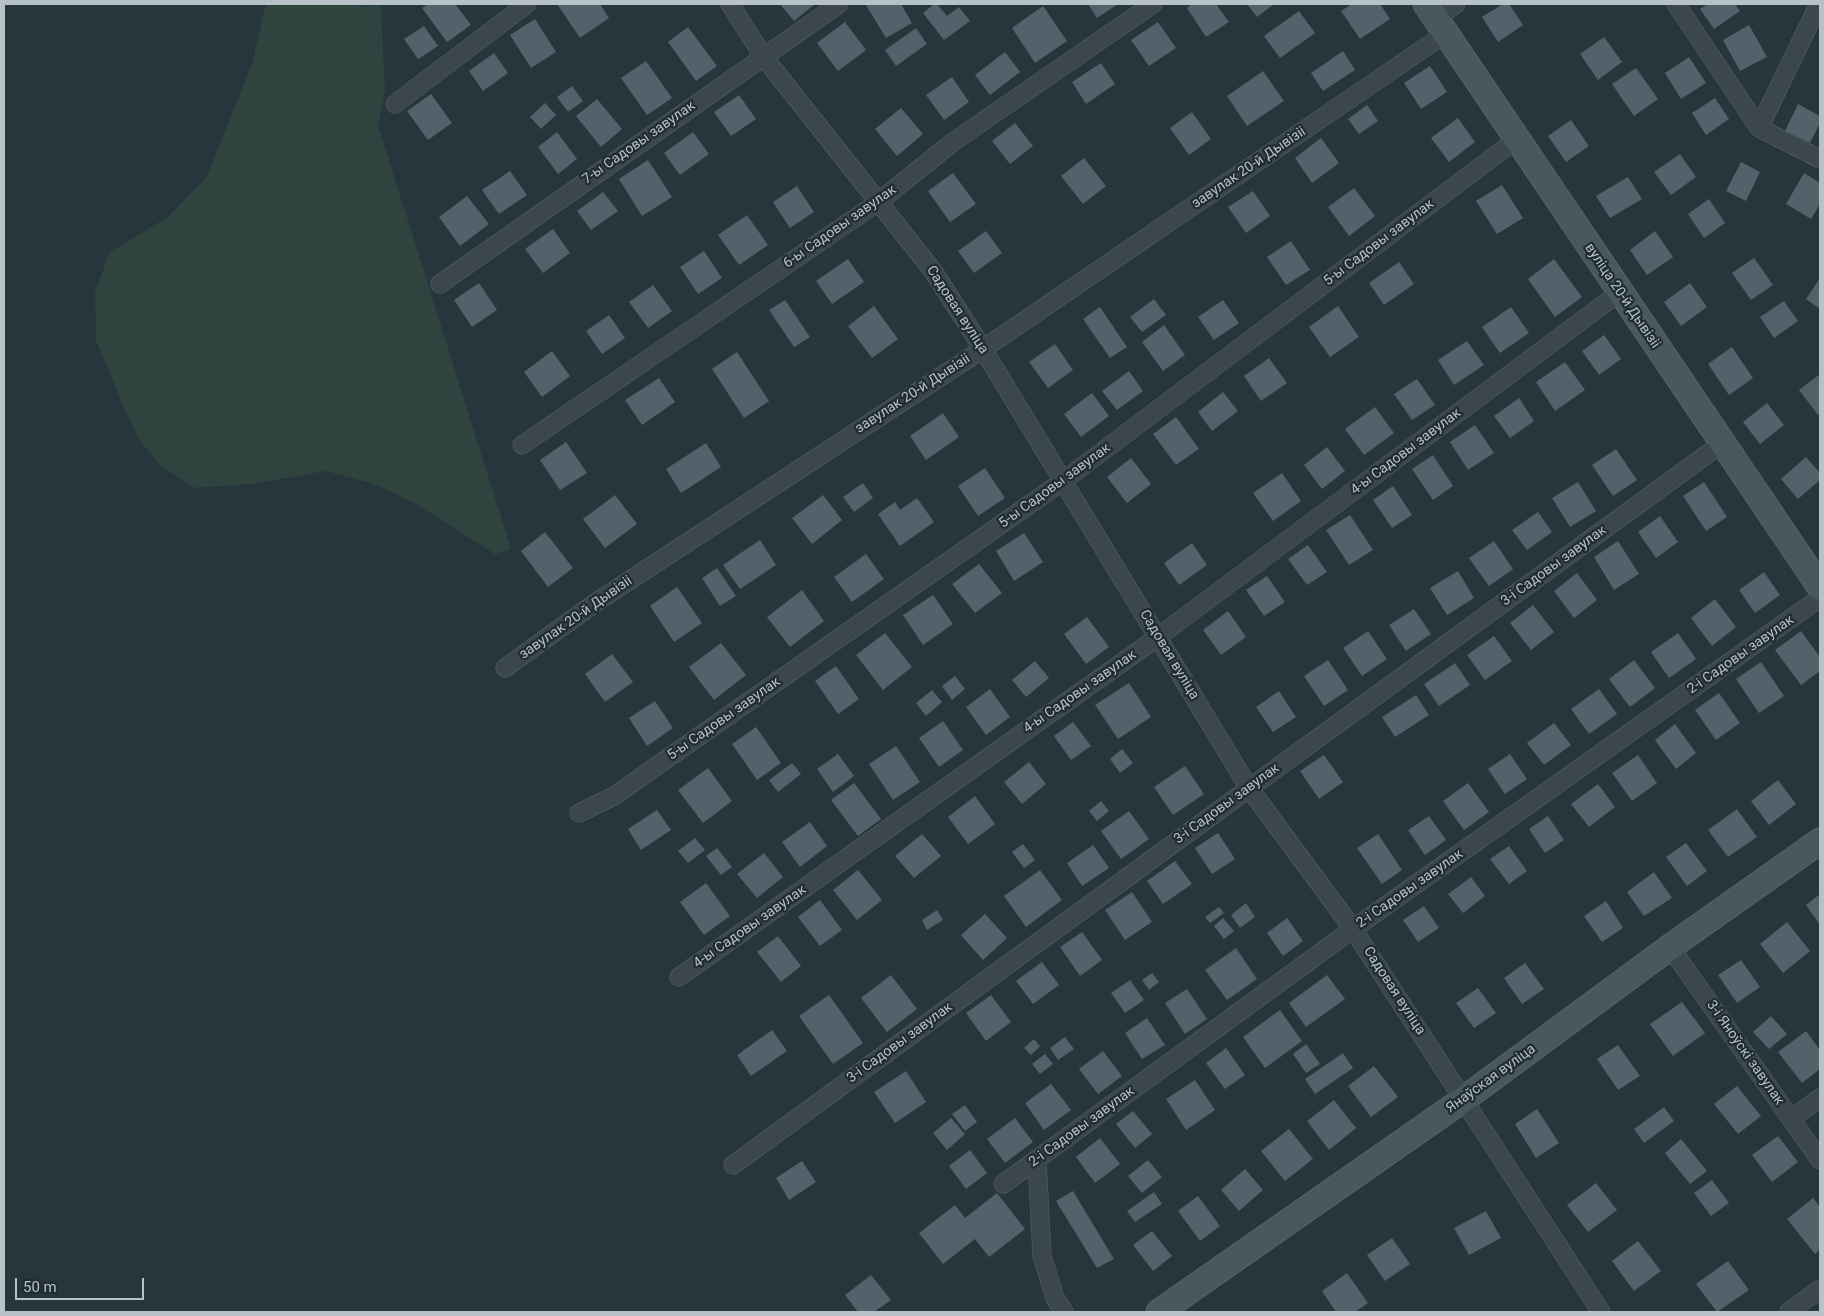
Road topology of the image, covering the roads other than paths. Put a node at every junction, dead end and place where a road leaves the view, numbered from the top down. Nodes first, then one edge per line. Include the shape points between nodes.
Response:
1 (527, 4) edge
2 (730, 4) edge
3 (839, 4) edge
4 (1153, 4) edge
5 (1456, 4) edge
6 (1676, 4) edge
7 (1819, 4) edge
8 (1436, 19) edge
9 (763, 56) junction
10 (396, 104) dead end
11 (1759, 128) junction
12 (1517, 139) junction
13 (1820, 159) edge
14 (877, 203) junction
15 (440, 284) dead end
16 (1620, 292) junction
17 (983, 348) junction
18 (1721, 444) junction
19 (522, 445) dead end
20 (1064, 481) junction
21 (1820, 587) edge
22 (1820, 598) edge
23 (1158, 637) junction
24 (505, 668) dead end
25 (1249, 788) junction
26 (579, 813) dead end
27 (1820, 841) edge
28 (1354, 929) junction
29 (1670, 947) junction
30 (680, 978) dead end
31 (1464, 1098) junction
32 (1820, 1098) edge
33 (1791, 1119) junction
34 (1036, 1160) junction
35 (1820, 1160) edge
36 (733, 1165) dead end
37 (1003, 1184) dead end
38 (1820, 1289) edge
39 (1064, 1312) edge
40 (1159, 1312) edge
41 (1601, 1312) edge
42 (1789, 1312) edge

1 - 10 street
2 - 9 street, Садовая вуліца
3 - 9 street, 7-ы Садовы завулак
4 - 14 street, 6-ы Садовы завулак via 953,142
5 - 8 street, завулак 20-й Дывізіі
6 - 11 street
7 - 11 street
8 - 12 street, вуліца 20-й Дывізіі
8 - 17 street, завулак 20-й Дывізіі
9 - 14 street, Садовая вуліца
9 - 15 street, 7-ы Садовы завулак
11 - 13 street
12 - 16 street, вуліца 20-й Дывізіі
12 - 20 street, 5-ы Садовы завулак
14 - 17 street, Садовая вуліца via 933,271
14 - 19 street, 6-ы Садовы завулак
16 - 18 street, вуліца 20-й Дывізіі
16 - 23 street, 4-ы Садовы завулак
17 - 20 street, Садовая вуліца
17 - 24 street, завулак 20-й Дывізіі via 595,603
18 - 21 street, вуліца 20-й Дывізіі
18 - 25 street, 3-і Садовы завулак
20 - 23 street, Садовая вуліца
20 - 26 street, 5-ы Садовы завулак via 614,796
22 - 28 street, 2-і Садовы завулак
23 - 25 street, Садовая вуліца
23 - 30 street, 4-ы Садовы завулак
25 - 28 street, Садовая вуліца
25 - 36 street, 3-і Садовы завулак
27 - 29 street, Янаўская вуліца
28 - 31 street, Садовая вуліца
28 - 34 street, 2-і Садовы завулак
29 - 31 street, Янаўская вуліца
29 - 33 street, 3-і Яноўскі завулак
31 - 40 street, Янаўская вуліца
31 - 41 street, Садовая вуліца
32 - 33 street
33 - 35 street, 3-і Яноўскі завулак
34 - 37 street, 2-і Садовы завулак
34 - 39 street via 1042,1256 1055,1298
38 - 42 street

